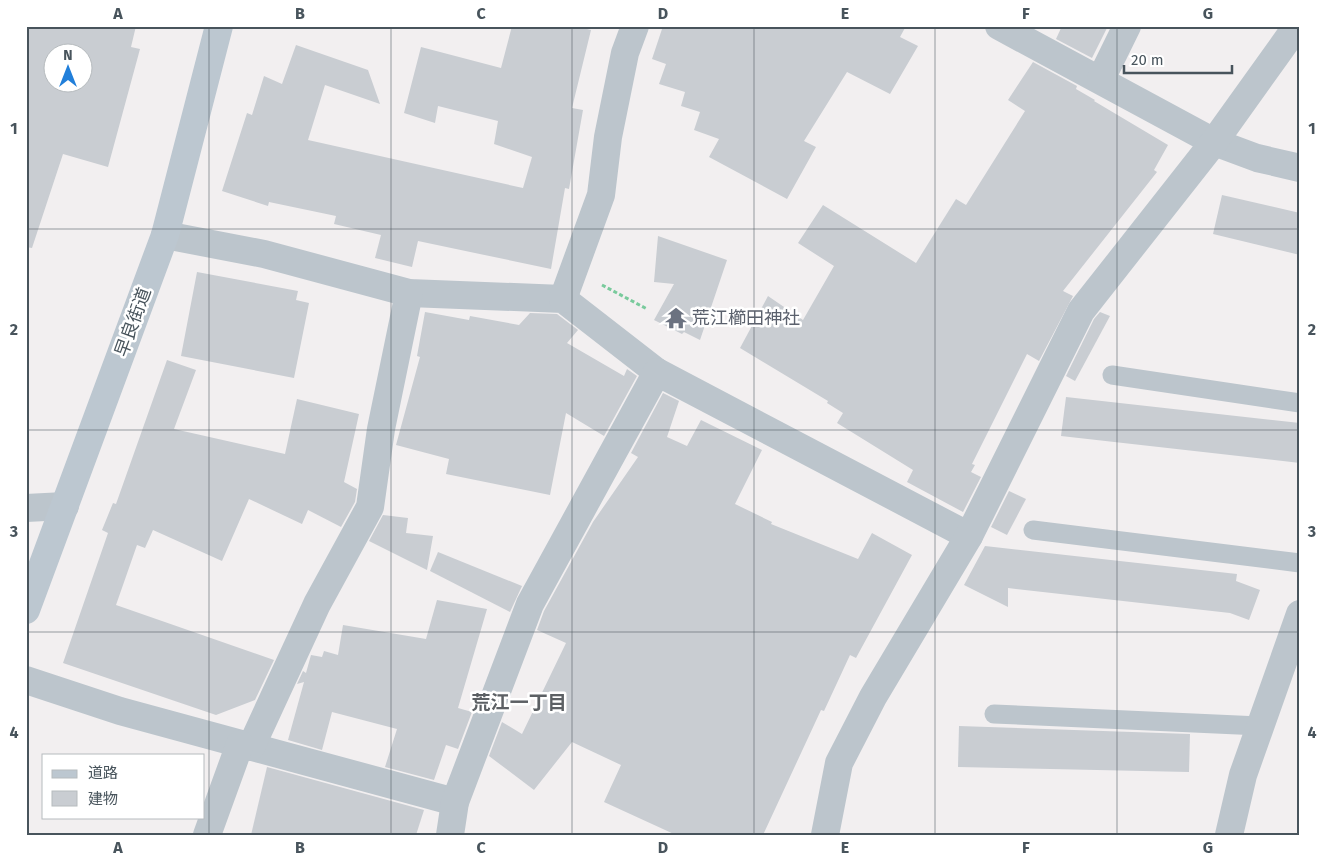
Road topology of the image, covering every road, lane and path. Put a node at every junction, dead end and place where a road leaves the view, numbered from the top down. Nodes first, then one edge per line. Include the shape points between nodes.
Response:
1 (219, 26) edge
2 (635, 26) edge
3 (999, 26) edge
4 (1127, 26) edge
5 (1297, 26) edge
6 (1101, 79) junction
7 (1214, 142) junction
8 (1300, 168) edge
9 (165, 235) junction
10 (598, 283) dead end
11 (410, 293) junction
12 (563, 299) junction
13 (647, 309) dead end
14 (657, 372) junction
15 (1112, 375) dead end
16 (1300, 403) edge
17 (65, 506) junction
18 (26, 508) edge
19 (1033, 530) dead end
20 (970, 536) junction
21 (1300, 564) edge
22 (26, 610) edge
23 (1300, 614) edge
24 (26, 680) edge
25 (994, 714) dead end
26 (1260, 726) junction
27 (246, 745) junction
28 (455, 802) junction
29 (207, 835) edge
30 (450, 835) edge
31 (825, 835) edge
32 (1229, 835) edge

1 - 9 street, 早良街道
2 - 12 street via 625,53 601,195
3 - 6 street
4 - 6 street
5 - 7 street
6 - 7 street
7 - 8 street via 1257,158
7 - 20 street via 1081,311
9 - 11 street via 264,254
9 - 17 street, 早良街道
10 - 13 path
11 - 12 street
11 - 27 street via 381,428 370,507
12 - 14 street
14 - 20 street
14 - 28 street via 530,604
15 - 16 lane
17 - 18 street
17 - 22 street, 早良街道
19 - 21 lane
20 - 31 street via 873,697 839,763
23 - 26 street
24 - 27 street via 120,711
25 - 26 lane
26 - 32 street via 1243,775
27 - 28 street
27 - 29 street
28 - 30 street

